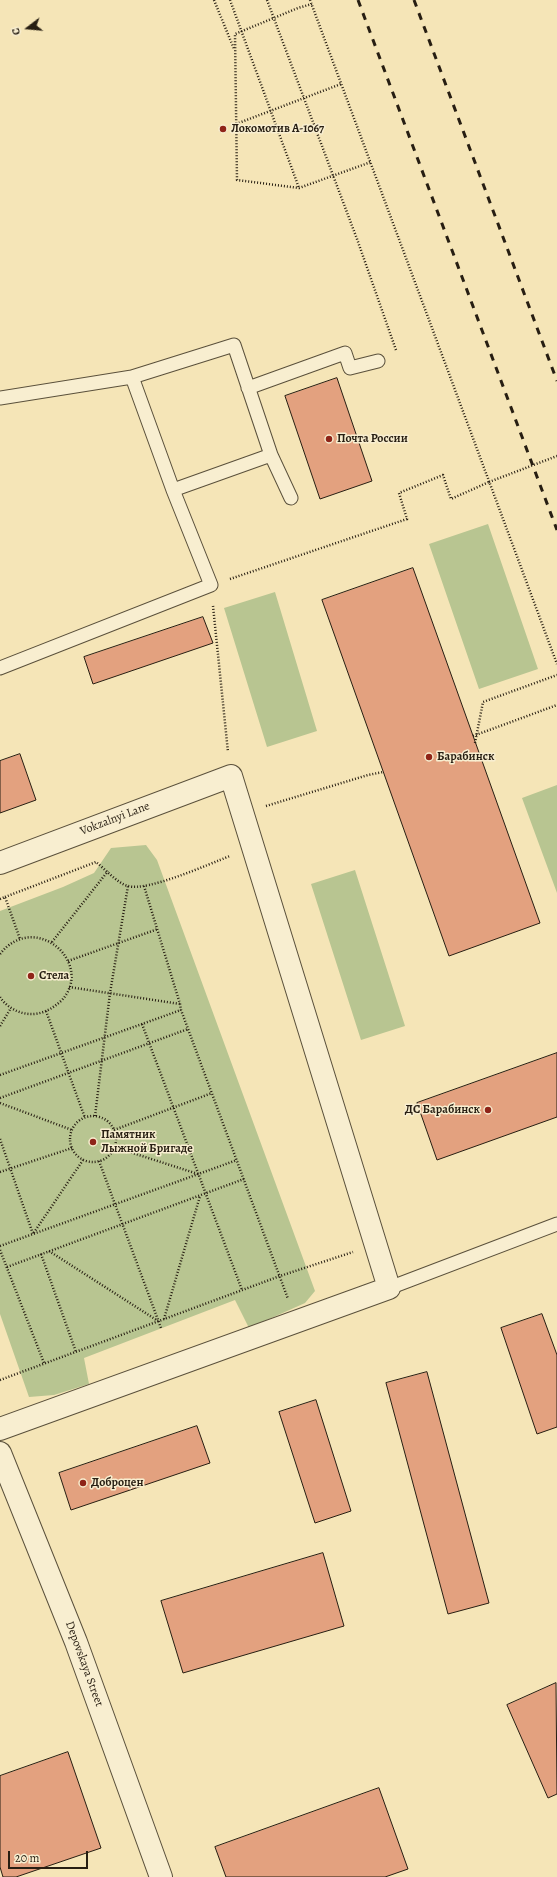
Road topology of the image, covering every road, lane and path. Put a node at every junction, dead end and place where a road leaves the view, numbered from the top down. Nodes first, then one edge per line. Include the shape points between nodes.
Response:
1 (214, 0) edge
2 (230, 0) edge
3 (267, 0) edge
4 (310, 0) edge
5 (312, 4) junction
6 (273, 18) junction
7 (242, 32) junction
8 (235, 51) junction
9 (341, 84) junction
10 (304, 98) junction
11 (270, 111) junction
12 (236, 124) junction
13 (371, 162) junction
14 (333, 176) junction
15 (299, 188) junction
16 (378, 361) joint
17 (132, 377) junction
18 (248, 388) junction
19 (0, 398) edge
20 (271, 454) junction
21 (557, 456) edge
22 (173, 490) junction
23 (291, 498) dead end
24 (211, 585) junction
25 (557, 664) edge
26 (0, 668) edge
27 (557, 675) edge
28 (557, 705) edge
29 (473, 736) dead end
30 (475, 743) dead end
31 (383, 772) dead end
32 (231, 776) junction
33 (242, 814) junction
34 (253, 848) junction
35 (0, 863) edge
36 (108, 871) junction
37 (128, 886) junction
38 (144, 886) junction
39 (4, 898) junction
40 (0, 899) edge
41 (158, 929) junction
42 (20, 939) junction
43 (52, 942) junction
44 (119, 943) junction
45 (0, 954) edge
46 (68, 962) junction
47 (69, 987) junction
48 (110, 993) junction
49 (0, 997) edge
50 (180, 1004) junction
51 (11, 1008) junction
52 (181, 1010) junction
53 (46, 1011) junction
54 (142, 1024) junction
55 (0, 1026) edge
56 (188, 1029) junction
57 (106, 1037) junction
58 (150, 1044) junction
59 (62, 1052) junction
60 (102, 1062) junction
61 (69, 1073) junction
62 (0, 1074) edge
63 (212, 1094) junction
64 (0, 1098) edge
65 (0, 1103) edge
66 (174, 1108) junction
67 (95, 1116) junction
68 (85, 1118) junction
69 (72, 1130) junction
70 (114, 1130) junction
71 (0, 1139) edge
72 (114, 1146) junction
73 (72, 1148) junction
74 (83, 1160) junction
75 (237, 1160) junction
76 (99, 1161) junction
77 (10, 1169) junction
78 (0, 1172) edge
79 (198, 1174) junction
80 (244, 1179) junction
81 (206, 1193) junction
82 (200, 1196) junction
83 (115, 1204) junction
84 (122, 1224) junction
85 (557, 1224) edge
86 (33, 1234) junction
87 (376, 1244) junction
88 (0, 1246) edge
89 (0, 1250) edge
90 (50, 1251) junction
91 (41, 1254) junction
92 (7, 1267) junction
93 (280, 1276) junction
94 (390, 1288) junction
95 (242, 1290) junction
96 (164, 1319) junction
97 (158, 1321) junction
98 (297, 1321) junction
99 (161, 1328) dead end
100 (76, 1352) junction
101 (44, 1364) junction
102 (0, 1380) edge
103 (0, 1429) edge
104 (0, 1453) edge
105 (161, 1877) edge

1 - 8 path
2 - 7 path
3 - 6 path
4 - 5 path
5 - 6 path
5 - 9 path
6 - 7 path
6 - 10 path
7 - 8 path via 235,34
7 - 11 path
8 - 12 path
9 - 10 path
9 - 13 path
10 - 11 path
10 - 14 path
11 - 12 path
11 - 15 path
12 - 15 path via 237,180
13 - 14 path
13 - 25 path
14 - 15 path
14 - 16 path via 396,349 393,357
16 - 18 lane via 350,368 345,354
17 - 18 lane via 234,345
17 - 19 lane
17 - 22 lane
18 - 20 lane
20 - 22 lane
20 - 23 lane
21 - 24 path, bridge via 451,499 443,475 399,493 407,519
22 - 24 lane
24 - 26 lane
24 - 32 path
27 - 30 path via 484,702
28 - 29 path, bridge
31 - 33 path via 368,774
32 - 33 street
32 - 35 street, Vokzalnyi Lane
33 - 34 street
34 - 38 path
34 - 87 street
36 - 37 path via 117,881
36 - 39 path via 96,862
36 - 43 path
37 - 38 path
37 - 44 path
38 - 41 path
39 - 40 path
39 - 42 path
41 - 44 path
41 - 50 path
42 - 43 path via 29,936 40,937
42 - 45 path via 6,946
43 - 46 path via 62,950
44 - 46 path
44 - 48 path
46 - 47 path via 71,974
47 - 48 path
47 - 53 path via 63,998
48 - 50 path
48 - 57 path
49 - 51 path
50 - 52 path
51 - 53 path via 33,1014
51 - 55 path
52 - 54 path
52 - 56 path
53 - 59 path
54 - 57 path
54 - 58 path
56 - 58 path
56 - 63 path
57 - 59 path
57 - 60 path
58 - 60 path
58 - 66 path
59 - 61 path
59 - 62 path
60 - 61 path
60 - 67 path
61 - 64 path
61 - 68 path
63 - 66 path
63 - 75 path
65 - 69 path
66 - 70 path
66 - 79 path
67 - 68 path
67 - 70 path via 104,1119
68 - 69 path via 77,1122
69 - 73 path
70 - 72 path
71 - 77 path
72 - 76 path via 107,1157
72 - 79 path
73 - 74 path
73 - 77 path
74 - 76 path
74 - 86 path
75 - 79 path
75 - 80 path
76 - 83 path
77 - 78 path
77 - 86 path
79 - 81 path
79 - 83 path
80 - 81 path
80 - 93 path
81 - 82 path
81 - 95 path
82 - 84 path
82 - 96 path
83 - 84 path
83 - 86 path
84 - 90 path
84 - 97 path
85 - 94 lane
86 - 88 path
87 - 93 path
87 - 94 street
89 - 92 path
90 - 91 path
90 - 97 path
91 - 92 path
91 - 100 path
92 - 101 path
93 - 95 path
93 - 98 path
94 - 98 street
95 - 96 path
96 - 97 path
97 - 99 path
97 - 100 path
98 - 103 street
100 - 101 path
101 - 102 path
104 - 105 street, Depovskaya Street via 76,1642

